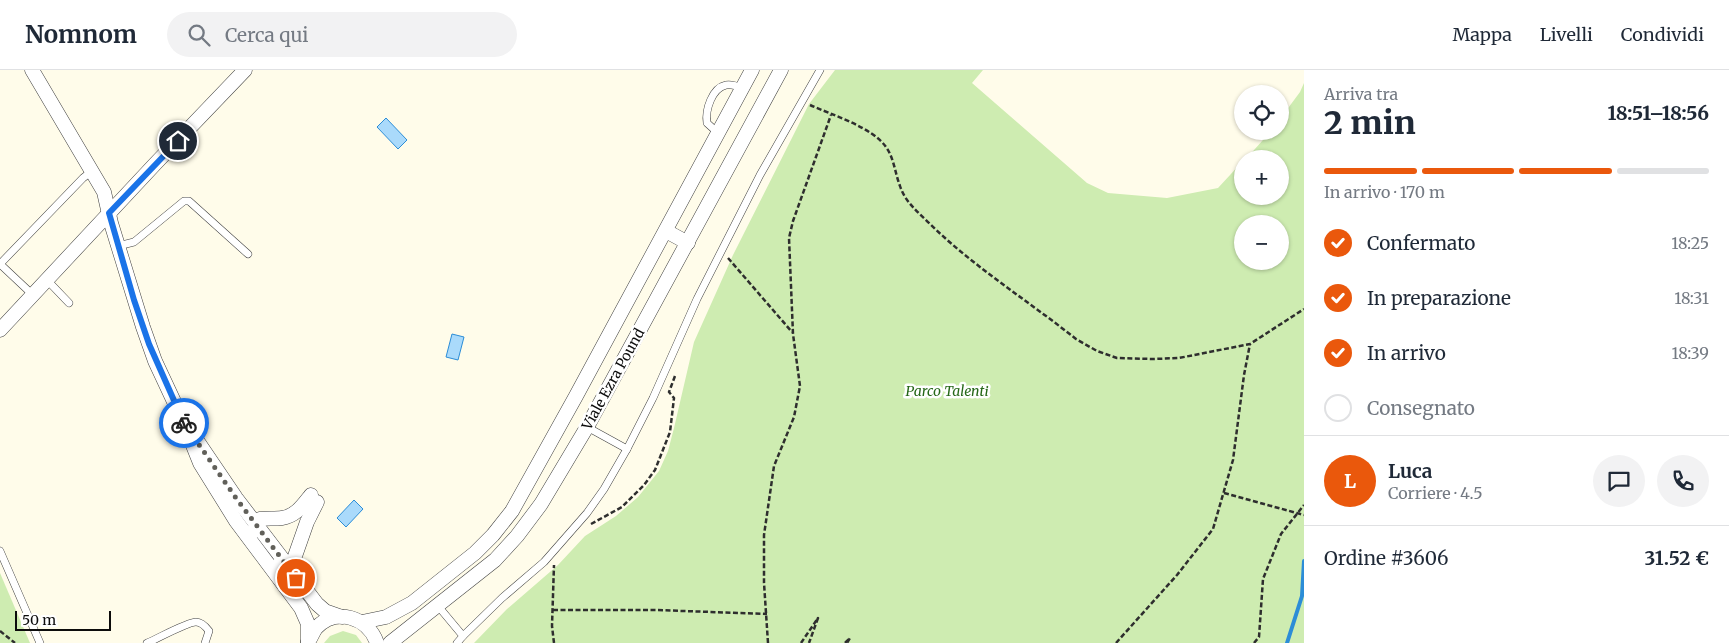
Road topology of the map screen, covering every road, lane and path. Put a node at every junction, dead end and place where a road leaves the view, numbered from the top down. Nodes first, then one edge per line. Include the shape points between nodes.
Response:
1 (32, 70) edge
2 (245, 70) edge
3 (752, 70) edge
4 (781, 70) edge
5 (820, 70) edge
6 (742, 88) junction
7 (808, 104) dead end
8 (831, 115) junction
9 (718, 133) junction
10 (92, 171) junction
11 (109, 213) junction
12 (666, 231) junction
13 (688, 243) junction
14 (118, 246) junction
15 (248, 254) dead end
16 (728, 258) dead end
17 (0, 264) edge
18 (47, 280) junction
19 (33, 294) junction
20 (68, 303) dead end
21 (1304, 309) edge
22 (0, 330) edge
23 (793, 334) junction
24 (1250, 344) junction
25 (184, 423) junction
26 (587, 427) junction
27 (627, 449) junction
28 (1224, 493) junction
29 (1304, 504) edge
30 (1297, 514) junction
31 (1304, 515) edge
32 (256, 525) junction
33 (250, 540) junction
34 (0, 550) edge
35 (554, 563) dead end
36 (285, 564) junction
37 (269, 566) junction
38 (438, 606) junction
39 (553, 610) junction
40 (767, 614) junction
41 (342, 617) junction
42 (362, 622) junction
43 (0, 631) edge
44 (463, 636) junction
45 (308, 642) edge
46 (16, 643) edge
47 (40, 643) edge
48 (147, 643) edge
49 (205, 643) edge
50 (377, 643) edge
51 (390, 643) edge
52 (457, 643) edge
53 (554, 643) edge
54 (768, 643) edge
55 (801, 643) edge
56 (809, 643) edge
57 (1116, 643) edge
58 (1254, 643) edge

1 - 10 street
2 - 11 street
3 - 6 street, Viale Ezra Pound
4 - 13 street, Viale Ezra Pound
5 - 27 lane via 760,175
6 - 9 street, Viale Ezra Pound
6 - 9 lane via 728,84 721,87 707,107 706,120
7 - 8 path
8 - 23 path via 789,238
8 - 24 path via 868,132 886,146 908,202 952,245 1097,352 1117,358 1153,359 1198,355
9 - 12 street, Viale Ezra Pound
10 - 11 street via 104,192
10 - 17 lane
11 - 14 street
11 - 18 street
12 - 13 street
12 - 42 street, Viale Ezra Pound via 520,498 503,522 475,553 412,603 386,617
13 - 26 street, Viale Ezra Pound
14 - 15 lane via 134,242 189,200
14 - 25 street via 149,344
16 - 23 path
17 - 19 lane
18 - 19 street
18 - 20 lane
19 - 22 street
21 - 24 path
23 - 40 path via 800,386 794,417 774,466 764,535
24 - 28 path
25 - 32 street
25 - 33 street via 200,464
26 - 27 lane
26 - 38 street, Viale Ezra Pound via 551,490 517,536 495,560
27 - 44 lane via 604,489 567,537
28 - 30 path
28 - 57 path via 1213,529
29 - 30 path
30 - 31 path
30 - 58 path via 1281,534 1263,579 1259,637
32 - 33 street
32 - 36 street
32 - 36 street via 262,518 290,516 314,498 294,557
33 - 37 street
34 - 47 lane
35 - 39 path
36 - 37 street
36 - 41 street via 317,604 325,611
37 - 45 street via 304,614 309,631
38 - 44 lane
38 - 51 street, Viale Ezra Pound
39 - 40 path
39 - 53 path
40 - 54 path
41 - 42 street
41 - 45 street via 321,624
42 - 50 street
43 - 46 path
44 - 52 lane
48 - 49 lane via 196,622 209,631
55 - 56 path via 818,618

